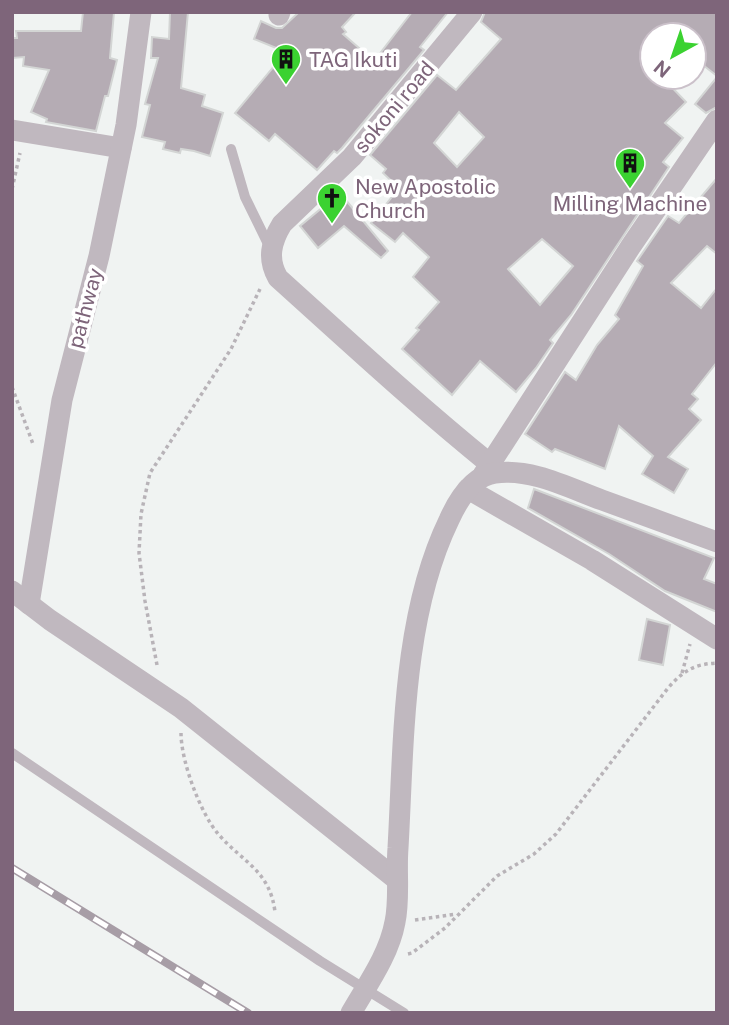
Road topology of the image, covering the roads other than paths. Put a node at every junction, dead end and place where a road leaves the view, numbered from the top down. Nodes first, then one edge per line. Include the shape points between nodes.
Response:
1 (141, 12) edge
2 (472, 12) edge
3 (717, 120) edge
4 (18, 130) edge
5 (121, 148) junction
6 (231, 149) dead end
7 (271, 258) junction
8 (480, 477) junction
9 (717, 542) edge
10 (21, 597) edge
11 (717, 639) edge
12 (12, 753) edge
13 (396, 880) junction
14 (364, 989) junction
15 (351, 1013) edge
16 (404, 1013) edge

1 - 5 street, pathway
2 - 7 street, sokoni road via 352,157 282,224
3 - 8 street
4 - 5 street
5 - 10 street, pathway
6 - 7 lane
7 - 8 street via 278,278 437,421
8 - 9 street via 510,471 542,478
8 - 11 street via 592,560
8 - 13 street via 457,503 421,594 412,651
10 - 13 street via 181,708
12 - 14 lane
13 - 14 street via 395,922
14 - 15 street
14 - 16 lane

